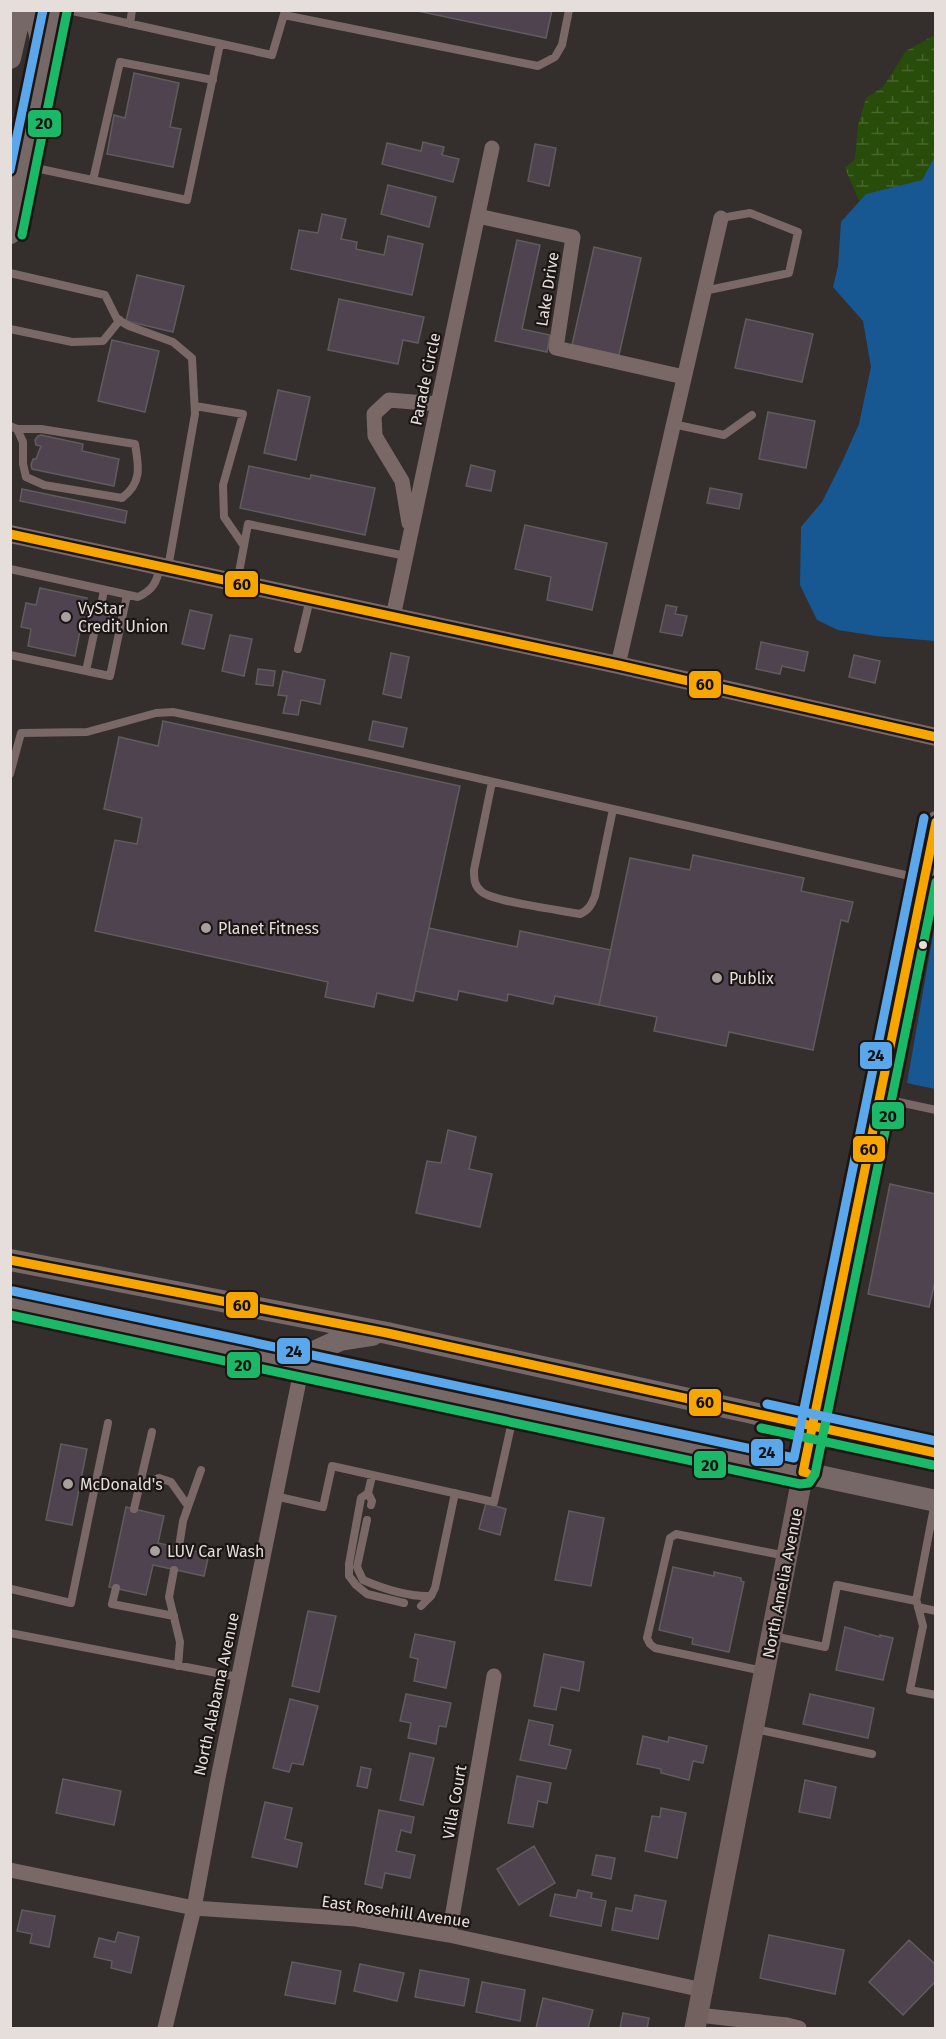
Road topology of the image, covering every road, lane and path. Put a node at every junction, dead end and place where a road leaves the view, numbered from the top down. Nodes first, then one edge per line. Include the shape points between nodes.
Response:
1 (23, 10) edge
2 (55, 10) edge
3 (68, 10) edge
4 (132, 10) edge
5 (569, 10) edge
6 (284, 13) edge
7 (130, 24) junction
8 (220, 44) junction
9 (10, 58) edge
10 (45, 63) junction
11 (213, 80) junction
12 (492, 148) dead end
13 (24, 165) junction
14 (93, 180) junction
15 (478, 216) junction
16 (721, 218) joint
17 (10, 233) edge
18 (10, 273) edge
19 (704, 291) junction
20 (120, 320) junction
21 (10, 329) edge
22 (684, 377) junction
23 (438, 404) junction
24 (195, 406) junction
25 (752, 415) dead end
26 (673, 424) junction
27 (14, 428) edge
28 (411, 532) junction
29 (10, 534) edge
30 (244, 546) junction
31 (406, 556) junction
32 (164, 567) junction
33 (10, 569) edge
34 (237, 583) junction
35 (104, 590) junction
36 (127, 595) junction
37 (310, 599) junction
38 (101, 606) dead end
39 (393, 617) junction
40 (95, 629) dead end
41 (298, 649) dead end
42 (10, 655) edge
43 (618, 665) junction
44 (86, 671) junction
45 (10, 731) edge
46 (21, 733) junction
47 (936, 737) edge
48 (10, 774) edge
49 (492, 782) junction
50 (613, 809) junction
51 (936, 820) edge
52 (923, 879) junction
53 (879, 1098) junction
54 (936, 1110) edge
55 (10, 1260) edge
56 (10, 1303) edge
57 (387, 1333) junction
58 (302, 1366) junction
59 (514, 1411) junction
60 (108, 1423) dead end
61 (812, 1427) junction
62 (152, 1432) dead end
63 (936, 1453) edge
64 (201, 1470) dead end
65 (803, 1473) junction
66 (372, 1476) junction
67 (140, 1485) junction
68 (368, 1493) junction
69 (455, 1493) junction
70 (275, 1496) junction
71 (936, 1502) edge
72 (371, 1505) dead end
73 (188, 1506) junction
74 (134, 1509) dead end
75 (368, 1520) dead end
76 (178, 1547) dead end
77 (787, 1556) junction
78 (174, 1570) dead end
79 (116, 1588) dead end
80 (11, 1589) edge
81 (431, 1596) junction
82 (404, 1603) dead end
83 (917, 1603) junction
84 (421, 1606) dead end
85 (936, 1611) edge
86 (174, 1616) junction
87 (10, 1633) edge
88 (771, 1636) junction
89 (178, 1665) junction
90 (765, 1672) junction
91 (494, 1676) dead end
92 (238, 1677) junction
93 (936, 1695) edge
94 (754, 1729) junction
95 (872, 1755) dead end
96 (10, 1870) edge
97 (194, 1908) junction
98 (449, 1935) junction
99 (703, 1990) junction
100 (696, 2022) edge
101 (165, 2028) edge
102 (799, 2028) edge

1 - 9 main road
1 - 10 main road via 33,16 39,28
2 - 10 main road
3 - 7 lane
4 - 7 lane
5 - 6 lane via 562,45 555,57 538,66
6 - 8 lane via 272,54
7 - 8 lane
8 - 11 lane
10 - 13 main road
11 - 14 lane via 120,62
11 - 14 lane via 187,200
12 - 15 street, Parade Circle
13 - 14 lane
13 - 17 main road
15 - 22 street, Lake Drive via 573,237 556,348
15 - 23 street, Parade Circle
16 - 19 street
16 - 19 lane via 750,213 798,232 789,273
18 - 20 lane via 105,295
19 - 22 street
20 - 21 lane via 103,341 72,342
20 - 24 lane via 173,342 192,358
22 - 26 street
23 - 28 street, Parade Circle
23 - 28 street via 389,400 374,414 375,436 402,482
24 - 30 lane via 243,414 223,485 224,517
24 - 32 lane
25 - 26 lane via 724,435
26 - 43 street
27 - 27 lane via 24,442 26,477 44,485 122,498 132,491 140,470 135,444
28 - 31 street, Parade Circle
29 - 32 street
30 - 31 lane via 248,524
30 - 34 lane
31 - 39 street, Parade Circle
32 - 34 street
32 - 36 lane via 149,592 138,597
33 - 35 lane
34 - 37 street
35 - 36 lane
35 - 38 lane
36 - 44 lane via 110,676
37 - 39 street
37 - 41 lane
39 - 43 street
40 - 44 lane
42 - 44 lane
43 - 47 street
45 - 46 lane
46 - 48 lane
46 - 49 lane via 87,732 173,712
49 - 50 lane
49 - 50 lane via 474,883 482,892 499,899 580,914 586,911 595,896
50 - 52 lane
51 - 52 street, North Amelia Avenue
52 - 53 street, North Amelia Avenue
53 - 54 lane
53 - 61 street, North Amelia Avenue
55 - 57 main road
56 - 58 main road
57 - 58 main road via 340,1340 316,1351
57 - 61 main road
58 - 59 main road
58 - 70 street, North Alabama Avenue
59 - 65 main road
59 - 69 lane via 494,1502
60 - 80 lane via 71,1603
61 - 63 main road
61 - 65 main road, North Amelia Avenue
62 - 67 lane
64 - 73 lane
65 - 71 main road
65 - 77 main road, North Amelia Avenue
66 - 68 lane
66 - 69 lane
66 - 70 lane via 332,1466 323,1507
67 - 73 lane via 159,1478 171,1482
67 - 74 lane
68 - 72 lane
68 - 82 lane via 361,1498 350,1576 367,1594
69 - 81 lane
70 - 92 street, North Alabama Avenue
71 - 83 lane
73 - 76 lane
75 - 81 lane via 357,1567 363,1580 385,1589
77 - 88 main road, North Amelia Avenue
77 - 90 lane via 676,1534 670,1538 648,1638 655,1648
78 - 86 lane via 170,1597
79 - 86 lane via 112,1604
81 - 84 lane
83 - 85 lane
83 - 88 lane via 837,1585 825,1647
83 - 93 lane via 923,1626 910,1690
86 - 89 lane via 180,1642
87 - 89 lane
88 - 90 main road, North Amelia Avenue
89 - 92 lane
90 - 94 main road, North Amelia Avenue
91 - 98 street, Villa Court
92 - 97 street, North Alabama Avenue
94 - 95 lane
94 - 99 main road, North Amelia Avenue
96 - 97 street, East Rosehill Avenue
97 - 98 street, East Rosehill Avenue via 356,1919
97 - 101 street, North Alabama Avenue
98 - 99 street, East Rosehill Avenue
99 - 100 main road, North Amelia Avenue
100 - 102 street

